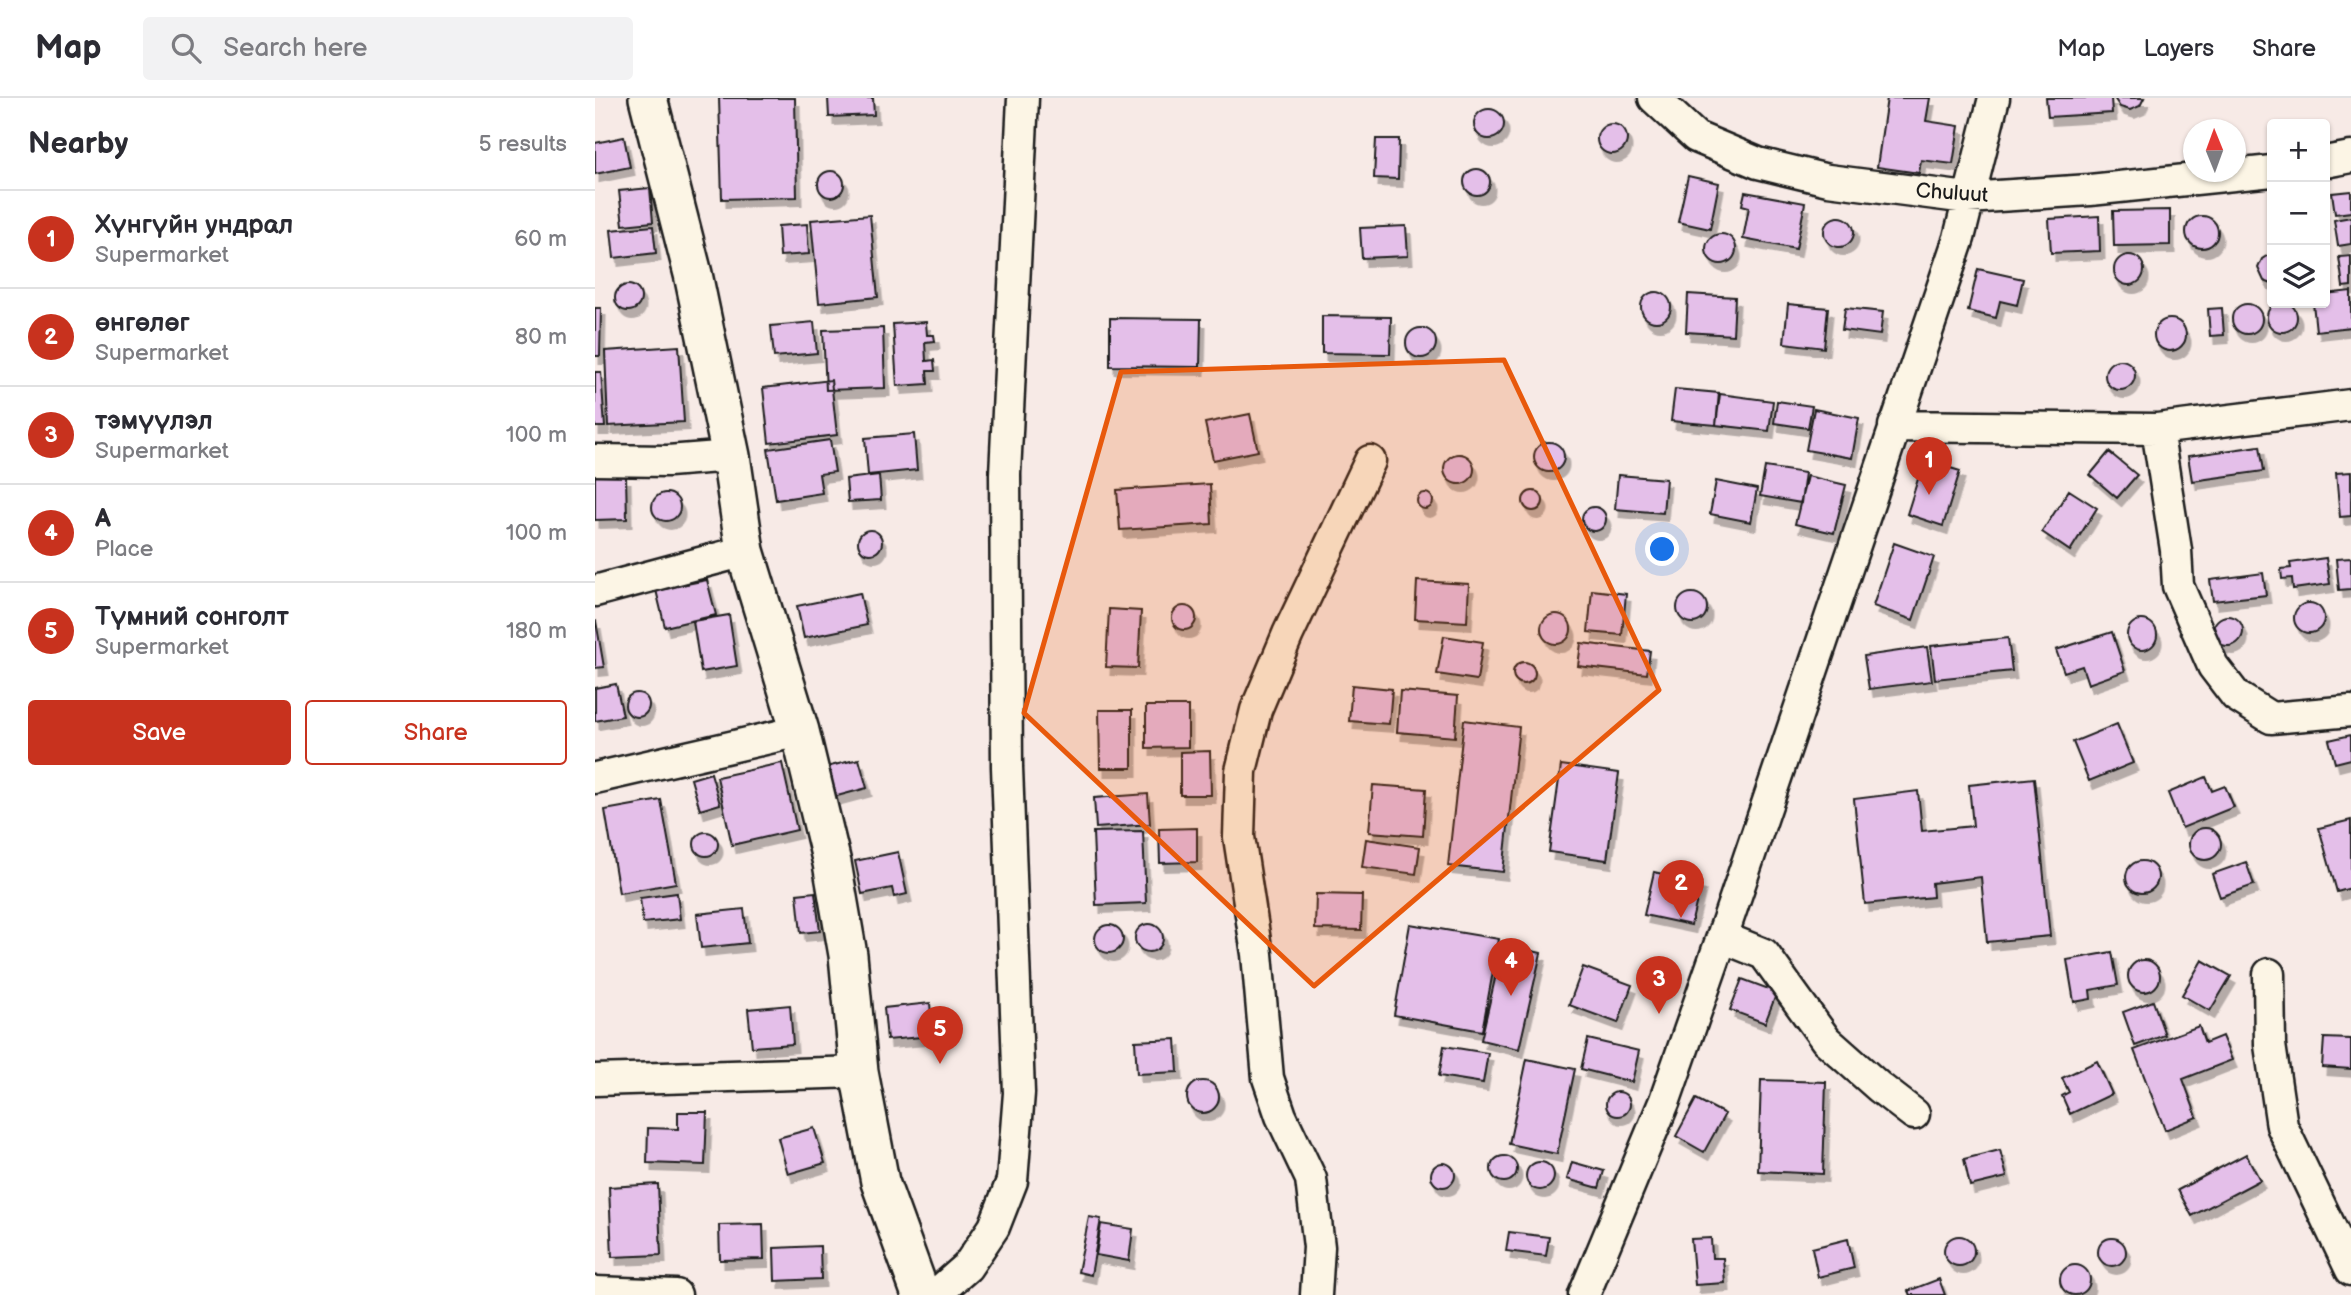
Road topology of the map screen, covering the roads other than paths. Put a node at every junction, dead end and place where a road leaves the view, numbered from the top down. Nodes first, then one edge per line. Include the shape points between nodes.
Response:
1 (648, 98) edge
2 (1023, 98) edge
3 (1654, 98) edge
4 (1994, 98) edge
5 (2351, 157) edge
6 (2330, 161) edge
7 (2267, 172) edge
8 (1967, 198) junction
9 (2351, 405) edge
10 (1894, 426) junction
11 (2157, 429) junction
12 (731, 456) junction
13 (595, 460) edge
14 (1370, 461) dead end
15 (745, 551) junction
16 (595, 592) edge
17 (2351, 711) edge
18 (800, 731) junction
19 (595, 778) edge
20 (1722, 937) junction
21 (2269, 974) dead end
22 (859, 1072) junction
23 (595, 1080) edge
24 (1914, 1114) dead end
25 (2351, 1270) edge
26 (595, 1292) edge
27 (676, 1295) edge
28 (921, 1295) edge
29 (935, 1295) edge
30 (1316, 1295) edge
31 (1584, 1295) edge

1 - 12 street via 693,274
2 - 29 street via 1005,474 1007,767 1019,1093 1012,1181 994,1227 967,1267
3 - 8 street, Chuluut via 1696,137 1758,163 1828,180
4 - 8 street
5 - 6 street
7 - 8 street, Chuluut
8 - 10 street via 1959,238
9 - 11 street
10 - 11 street
10 - 20 street
11 - 17 street via 2178,586 2213,666 2236,696 2271,718
12 - 13 street
12 - 15 street
14 - 30 street via 1256,710 1241,771 1239,837 1257,954 1268,1078 1280,1116 1311,1180 1319,1247
15 - 16 street
15 - 18 street
18 - 19 street
18 - 22 street via 832,863 848,955
20 - 24 street via 1764,954 1825,1040
20 - 31 street via 1665,1100
21 - 25 street via 2270,1045 2282,1126
22 - 23 street
22 - 28 street via 880,1182
26 - 27 street

